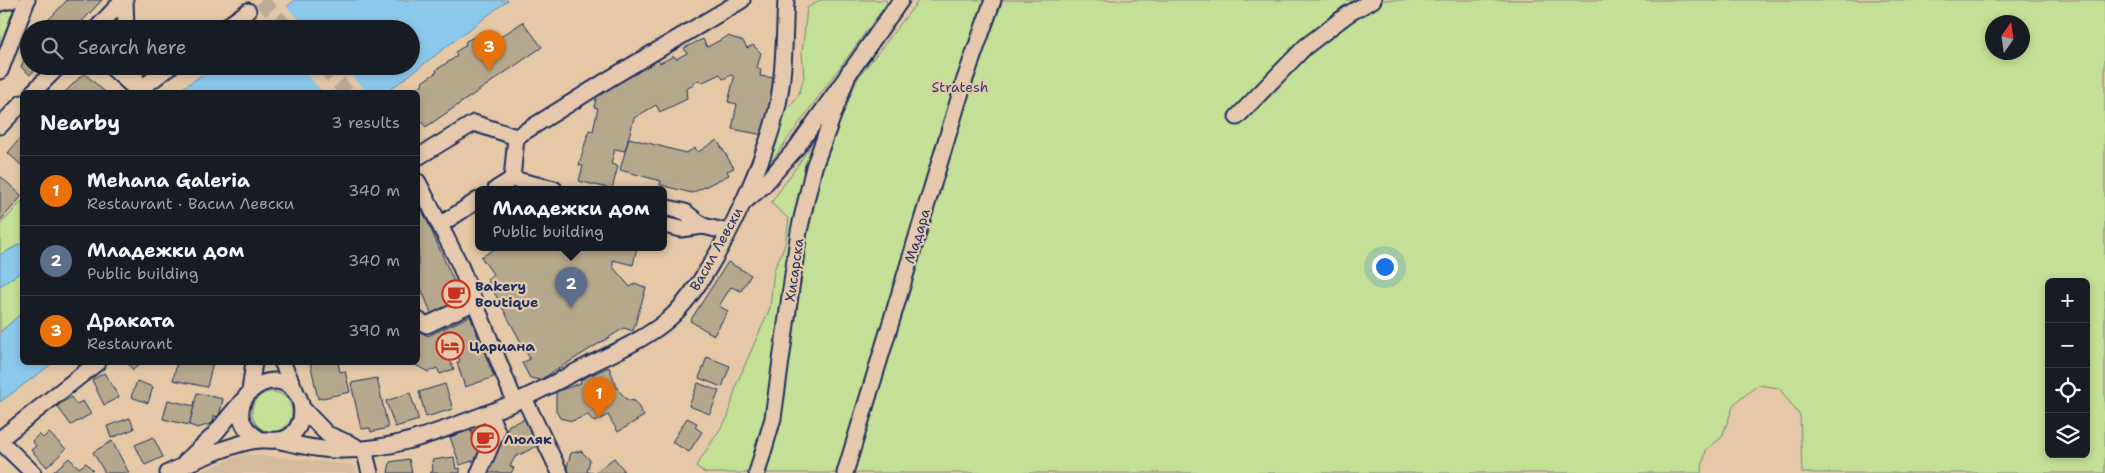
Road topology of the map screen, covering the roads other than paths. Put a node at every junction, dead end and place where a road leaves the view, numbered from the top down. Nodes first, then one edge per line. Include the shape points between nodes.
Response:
1 (12, 0) edge
2 (27, 0) edge
3 (124, 0) edge
4 (742, 0) edge
5 (786, 0) edge
6 (901, 0) edge
7 (993, 0) edge
8 (1373, 0) edge
9 (0, 3) edge
10 (248, 11) dead end
11 (109, 20) edge
12 (125, 20) edge
13 (236, 20) edge
14 (0, 72) edge
15 (849, 72) junction
16 (51, 75) edge
17 (120, 75) edge
18 (135, 75) edge
19 (159, 75) edge
20 (35, 90) edge
21 (136, 90) edge
22 (138, 90) edge
23 (140, 90) edge
24 (20, 105) edge
25 (1237, 117) dead end
26 (0, 126) edge
27 (516, 137) junction
28 (420, 157) edge
29 (512, 179) junction
30 (420, 186) edge
31 (501, 186) edge
32 (541, 186) edge
33 (475, 202) edge
34 (740, 206) junction
35 (667, 208) edge
36 (440, 225) junction
37 (667, 226) edge
38 (703, 226) junction
39 (728, 232) junction
40 (475, 302) junction
41 (420, 321) edge
42 (94, 365) edge
43 (253, 365) edge
44 (283, 365) edge
45 (247, 394) junction
46 (520, 400) junction
47 (300, 402) junction
48 (489, 413) junction
49 (0, 440) edge
50 (261, 440) junction
51 (280, 441) junction
52 (364, 449) junction
53 (173, 472) edge
54 (33, 473) edge
55 (370, 473) edge
56 (479, 473) edge
57 (560, 473) edge
58 (757, 473) edge
59 (845, 473) edge

1 - 9 street
2 - 14 street
3 - 11 street
3 - 12 street
4 - 27 street
5 - 34 street, Васил Левски via 778,104
6 - 15 street
7 - 59 street, Мадара via 965,79
8 - 25 street via 1348,14 1305,48
10 - 13 street
15 - 34 street via 797,147 763,186
15 - 58 street, Хисарска via 814,167 772,418
16 - 20 street
17 - 21 street
18 - 22 street
19 - 23 street
24 - 26 street
27 - 28 street via 474,123
27 - 29 street
29 - 31 street
29 - 32 street
30 - 36 street
33 - 36 street
34 - 39 street, Васил Левски
35 - 38 street via 685,212
36 - 40 street
37 - 38 street via 681,229
38 - 39 street
39 - 46 street, Васил Левски via 702,279 665,323 632,344
40 - 41 street via 427,325
40 - 46 street
42 - 49 street
43 - 45 street
44 - 47 street
45 - 47 street via 257,385 275,382 291,388
45 - 50 street via 241,408 245,428
45 - 53 street via 212,437
46 - 48 street, Васил Левски
46 - 57 street
47 - 51 street via 300,423 296,431
47 - 52 street via 327,434 345,444
48 - 52 street, Васил Левски via 431,435
48 - 56 street via 497,431
49 - 54 street
50 - 51 street
50 - 53 street via 214,453
51 - 52 street, Васил Левски via 335,450
52 - 55 street

